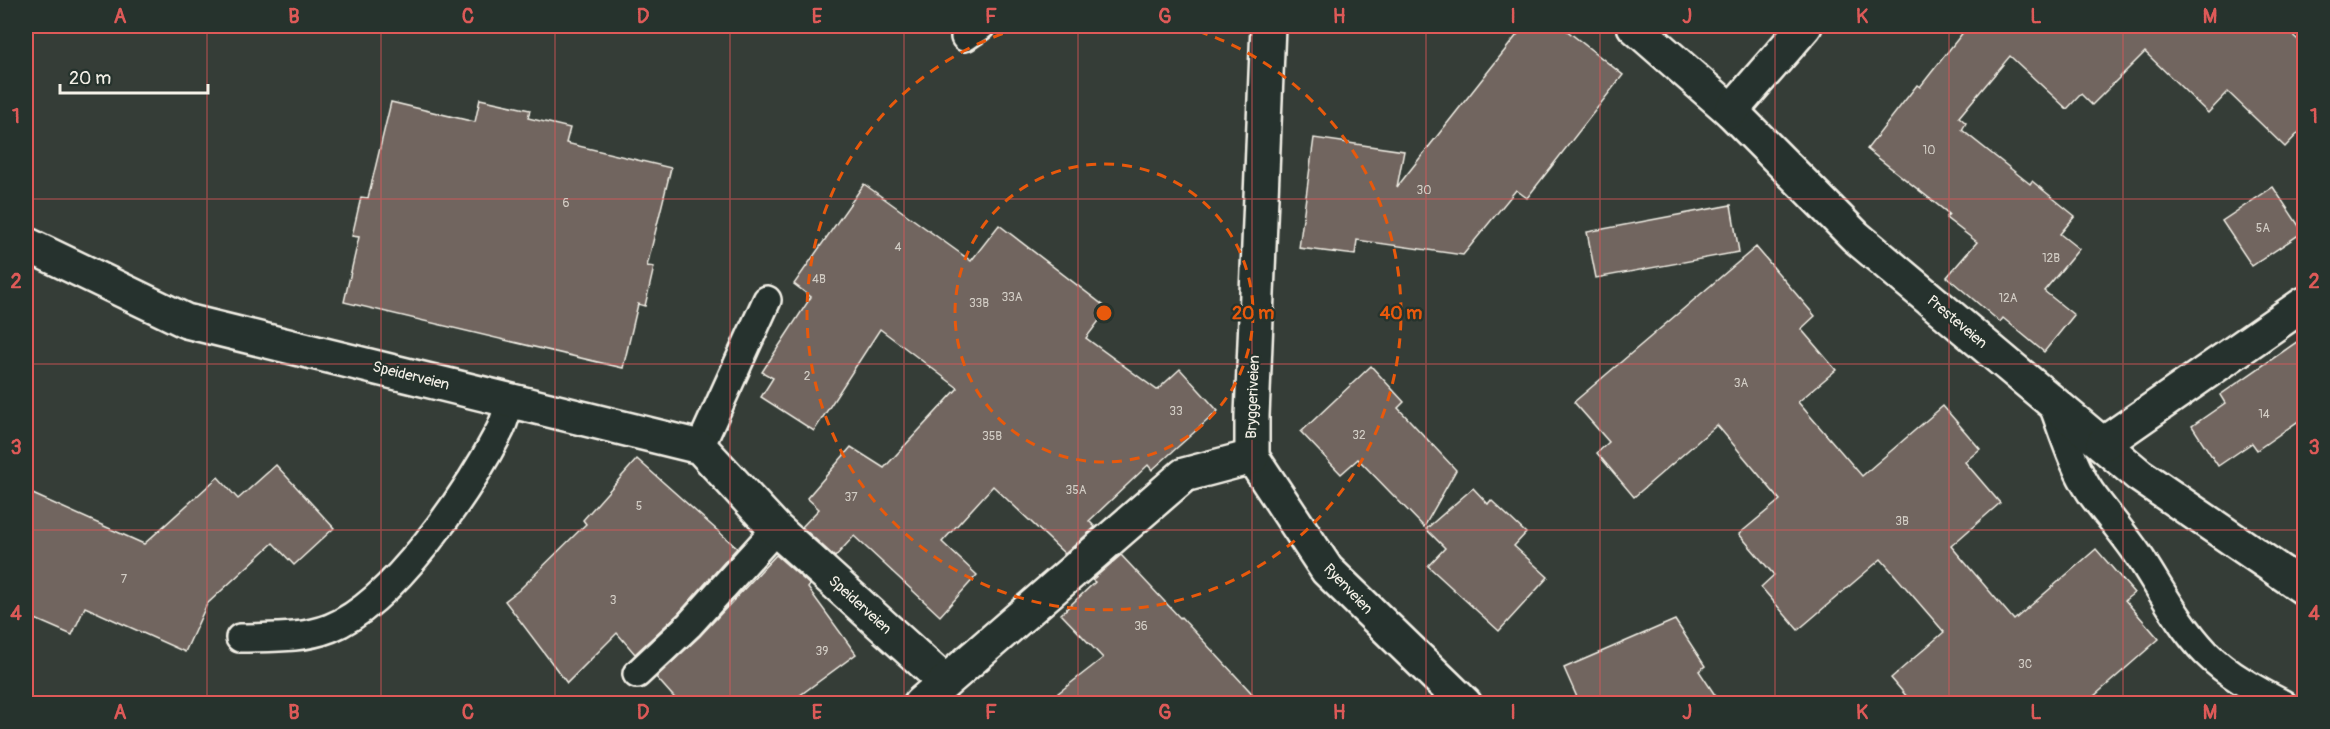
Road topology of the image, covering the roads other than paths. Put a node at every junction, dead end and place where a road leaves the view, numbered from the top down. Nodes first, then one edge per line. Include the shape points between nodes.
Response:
1 (1268, 26) edge
2 (1634, 26) edge
3 (1805, 26) edge
4 (1731, 111) junction
5 (26, 244) edge
6 (767, 300) dead end
7 (2304, 304) edge
8 (510, 400) junction
9 (2051, 400) junction
10 (2103, 444) junction
11 (700, 447) junction
12 (1252, 457) junction
13 (776, 529) junction
14 (2304, 588) edge
15 (240, 638) dead end
16 (636, 674) dead end
17 (944, 681) junction
18 (920, 704) edge
19 (1465, 704) edge
20 (2283, 704) edge

1 - 12 street, Bryggeriveien
2 - 4 street, Presteveien
3 - 4 street
4 - 9 street, Presteveien via 1856,237
5 - 8 street, Speiderveien via 186,321
6 - 11 lane
7 - 10 street
8 - 11 street, Speiderveien
8 - 15 lane via 500,433 444,523 385,589 360,611 331,628 293,637
9 - 10 street, Presteveien
9 - 20 lane via 2075,464 2091,492 2135,550 2184,626 2226,670
10 - 14 street, Presteveien via 2139,475
11 - 13 street, Speiderveien
12 - 17 street, Bryggeriveien via 1184,476
12 - 19 street, Ryenveien via 1327,570
13 - 16 lane via 689,625
13 - 17 street, Speiderveien
17 - 18 street, Bryggeriveien

